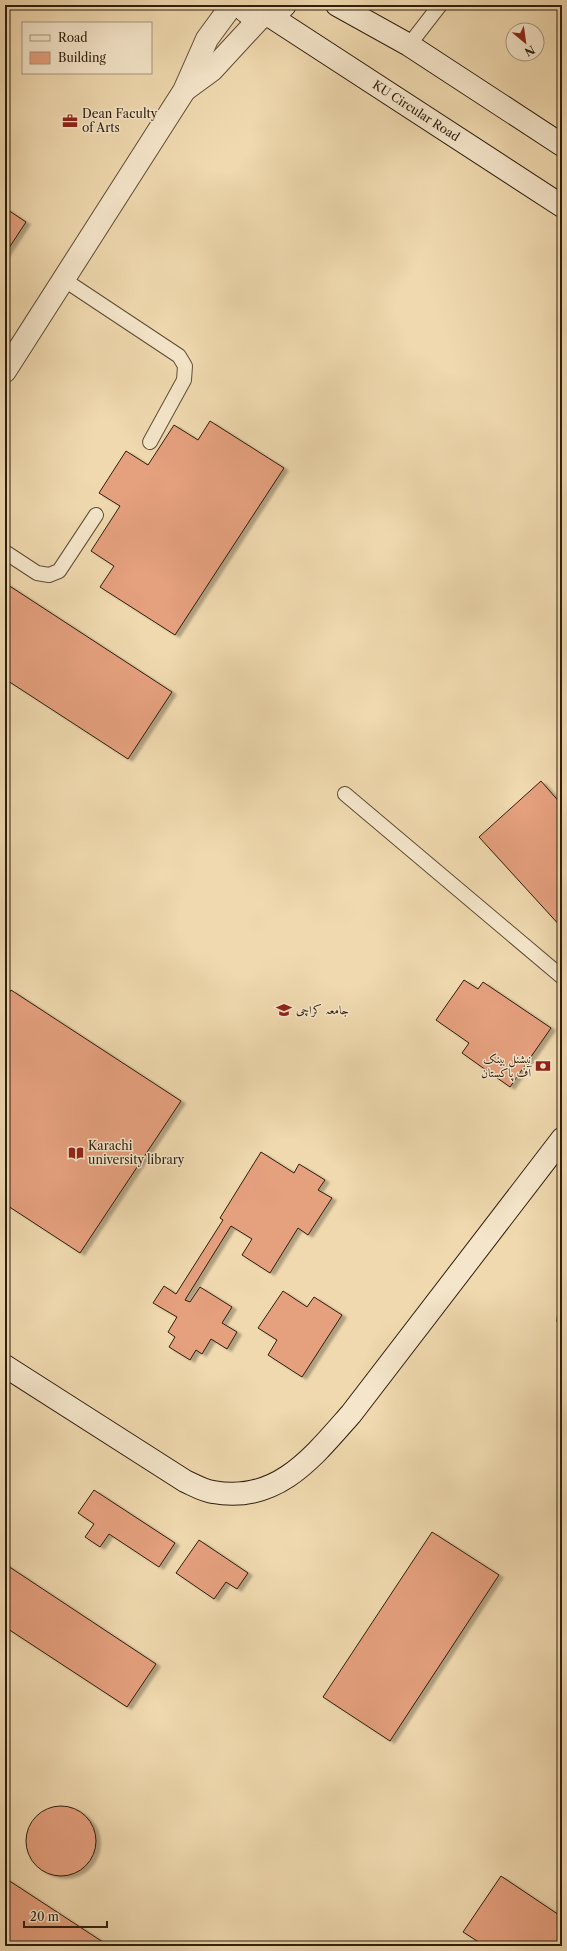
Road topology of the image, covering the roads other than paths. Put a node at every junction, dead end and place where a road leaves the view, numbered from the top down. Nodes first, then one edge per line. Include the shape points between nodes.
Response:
1 (232, 5) edge
2 (240, 5) edge
3 (336, 5) edge
4 (440, 5) edge
5 (272, 13) edge
6 (409, 45) junction
7 (184, 91) junction
8 (562, 145) edge
9 (562, 206) edge
10 (63, 279) junction
11 (5, 370) edge
12 (150, 442) dead end
13 (96, 515) dead end
14 (5, 552) edge
15 (345, 794) dead end
16 (562, 977) edge
17 (562, 1139) edge
18 (5, 1366) edge

1 - 7 street via 207,39
2 - 5 street, KU Circular Road via 251,15
3 - 6 street
4 - 6 lane
5 - 7 street via 212,70
5 - 9 street, KU Circular Road
6 - 8 street
7 - 10 street
10 - 11 street
10 - 12 lane via 179,356 185,366 184,380
13 - 14 lane via 59,571 49,575 37,573
15 - 16 lane
17 - 18 street via 351,1414 318,1452 294,1473 273,1486 254,1492 234,1494 212,1492 185,1481

